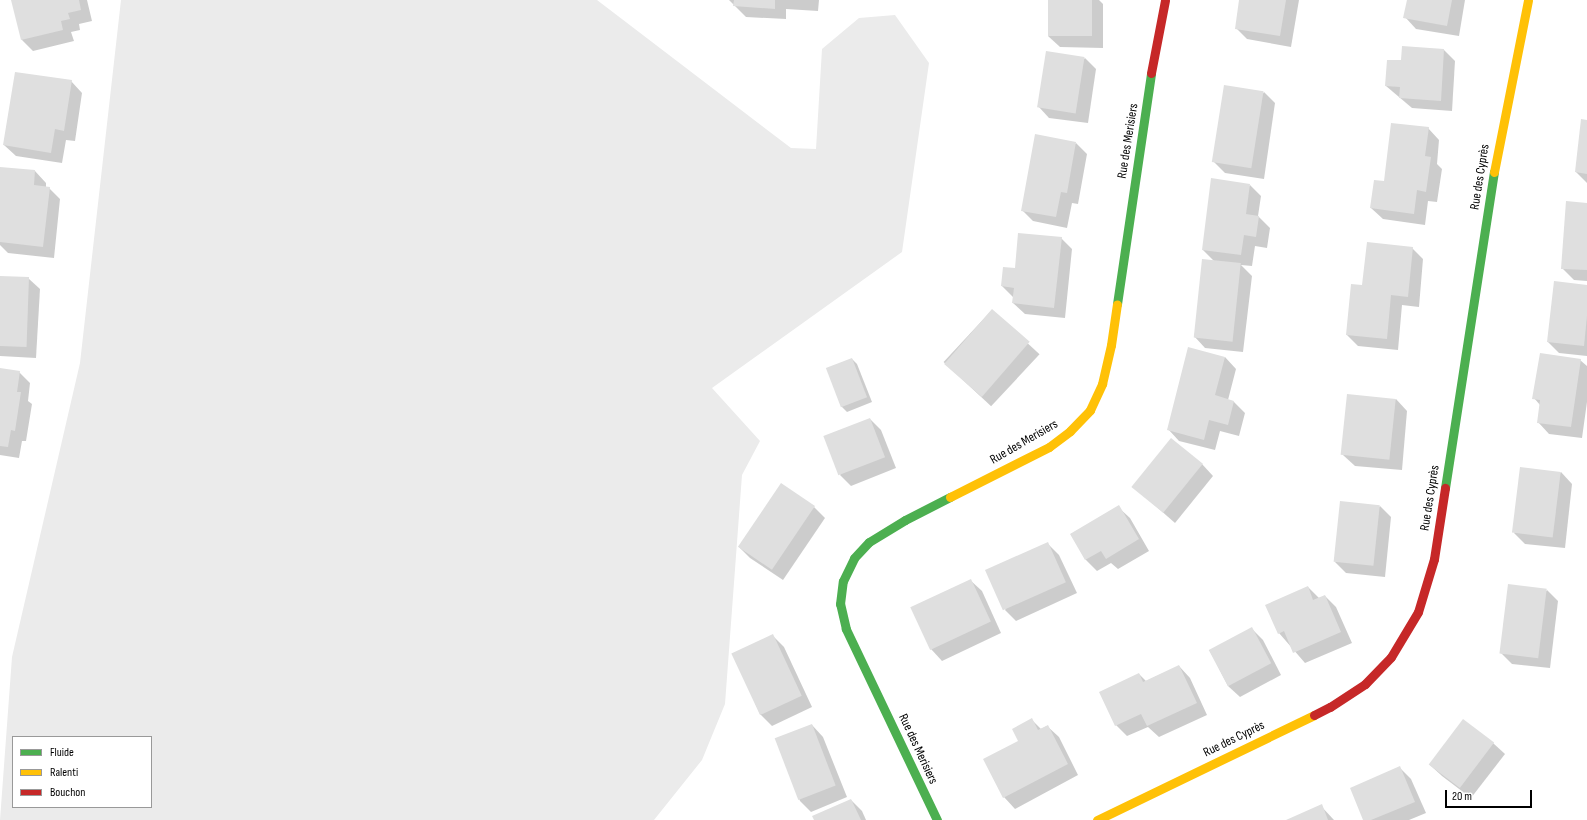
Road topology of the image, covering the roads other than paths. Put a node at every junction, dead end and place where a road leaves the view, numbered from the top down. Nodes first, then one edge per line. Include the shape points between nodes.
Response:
1 (1165, 0) edge
2 (1528, 0) edge
3 (937, 820) edge
4 (1097, 820) edge

1 - 3 street, Rue des Merisiers via 1155,47 1111,345 1102,384 1090,410 1070,431 1049,447 905,520 869,542 854,558 843,581 840,604 846,629
2 - 4 street, Rue des Cyprès via 1498,145 1434,559 1418,612 1391,656 1365,684 1330,707

